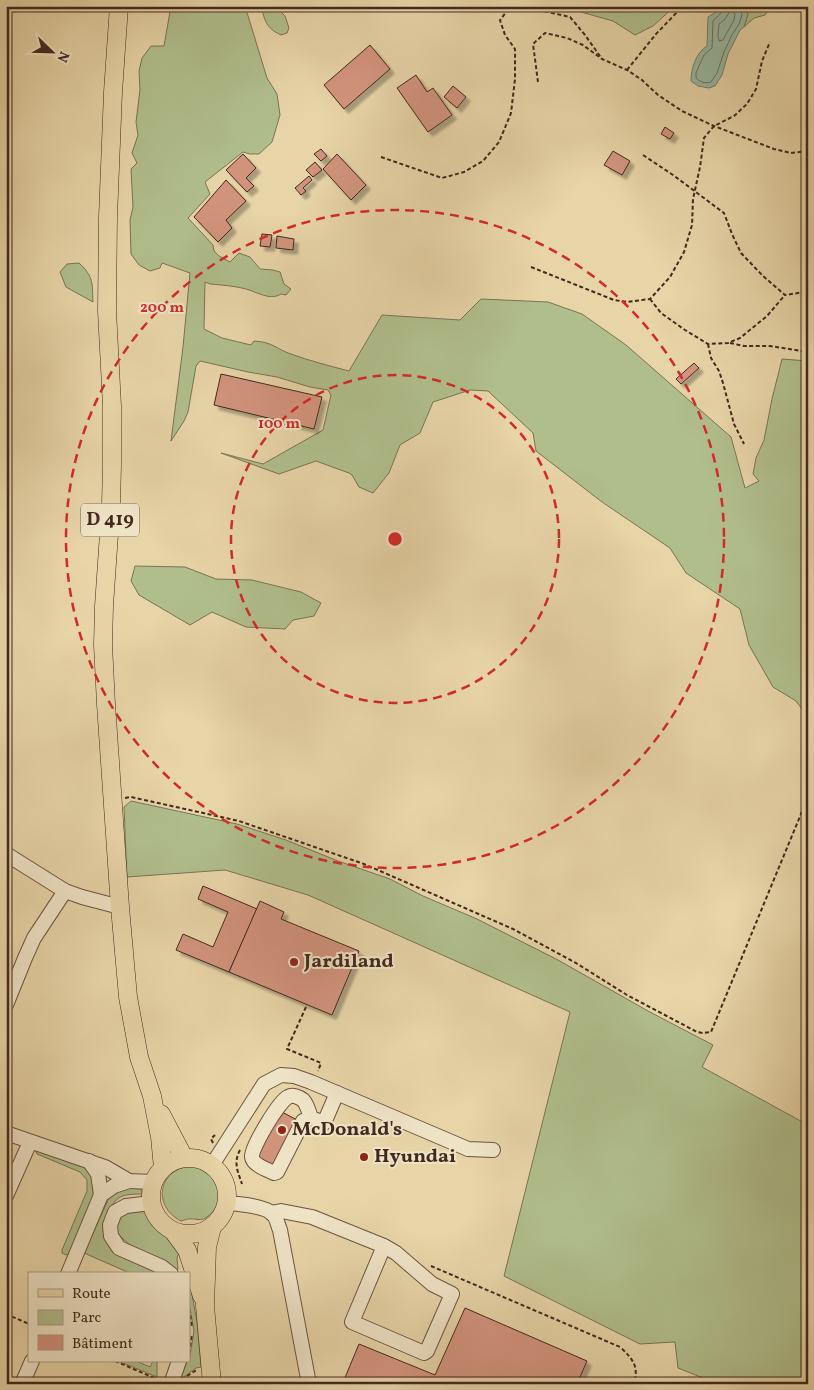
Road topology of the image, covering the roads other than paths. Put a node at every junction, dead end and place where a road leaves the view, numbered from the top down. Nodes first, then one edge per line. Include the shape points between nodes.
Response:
1 (119, 6) edge
2 (6, 854) edge
3 (65, 891) junction
4 (120, 907) junction
5 (6, 1005) edge
6 (337, 1093) junction
7 (152, 1096) junction
8 (310, 1118) junction
9 (6, 1133) edge
10 (30, 1142) junction
11 (493, 1150) dead end
12 (184, 1158) junction
13 (89, 1161) junction
14 (212, 1165) junction
15 (158, 1175) junction
16 (128, 1181) junction
17 (101, 1195) junction
18 (6, 1196) edge
19 (151, 1203) junction
20 (227, 1203) junction
21 (271, 1213) junction
22 (212, 1228) junction
23 (173, 1231) junction
24 (384, 1246) junction
25 (69, 1272) edge
26 (168, 1272) edge
27 (197, 1308) edge
28 (32, 1362) edge
29 (179, 1362) edge
30 (172, 1381) edge
31 (22, 1384) edge
32 (212, 1384) edge
33 (309, 1384) edge

1 - 4 main road, D 419 via 108,217 107,311 112,464 103,635
2 - 3 street
3 - 4 street
3 - 5 street via 34,938
4 - 7 main road, D 419 via 134,1033
6 - 8 street via 324,1123
6 - 11 street via 468,1149
6 - 14 street via 294,1076 281,1075 264,1084
7 - 12 main road, D 419
7 - 15 main road, D 419 via 160,1137
8 - 8 street via 302,1099 288,1096 263,1128 253,1153 254,1162 278,1172 303,1121
9 - 10 street
10 - 13 street
10 - 18 street
12 - 14 main road via 204,1160
12 - 15 main road via 172,1162
13 - 16 street
13 - 17 street via 98,1174
14 - 20 main road via 225,1182
15 - 16 street
15 - 19 main road via 151,1192
16 - 17 street
17 - 25 street
19 - 23 main road via 155,1214
19 - 26 street via 126,1206 115,1212 110,1224 111,1236 119,1248
20 - 21 street via 255,1206
20 - 22 main road
21 - 24 street via 281,1211 312,1218
21 - 33 street via 280,1230
22 - 23 main road via 193,1234
22 - 27 main road
23 - 27 main road via 187,1250
24 - 24 street via 432,1284 452,1294 424,1353 352,1322
27 - 32 main road via 210,1356
28 - 31 street
29 - 30 street

